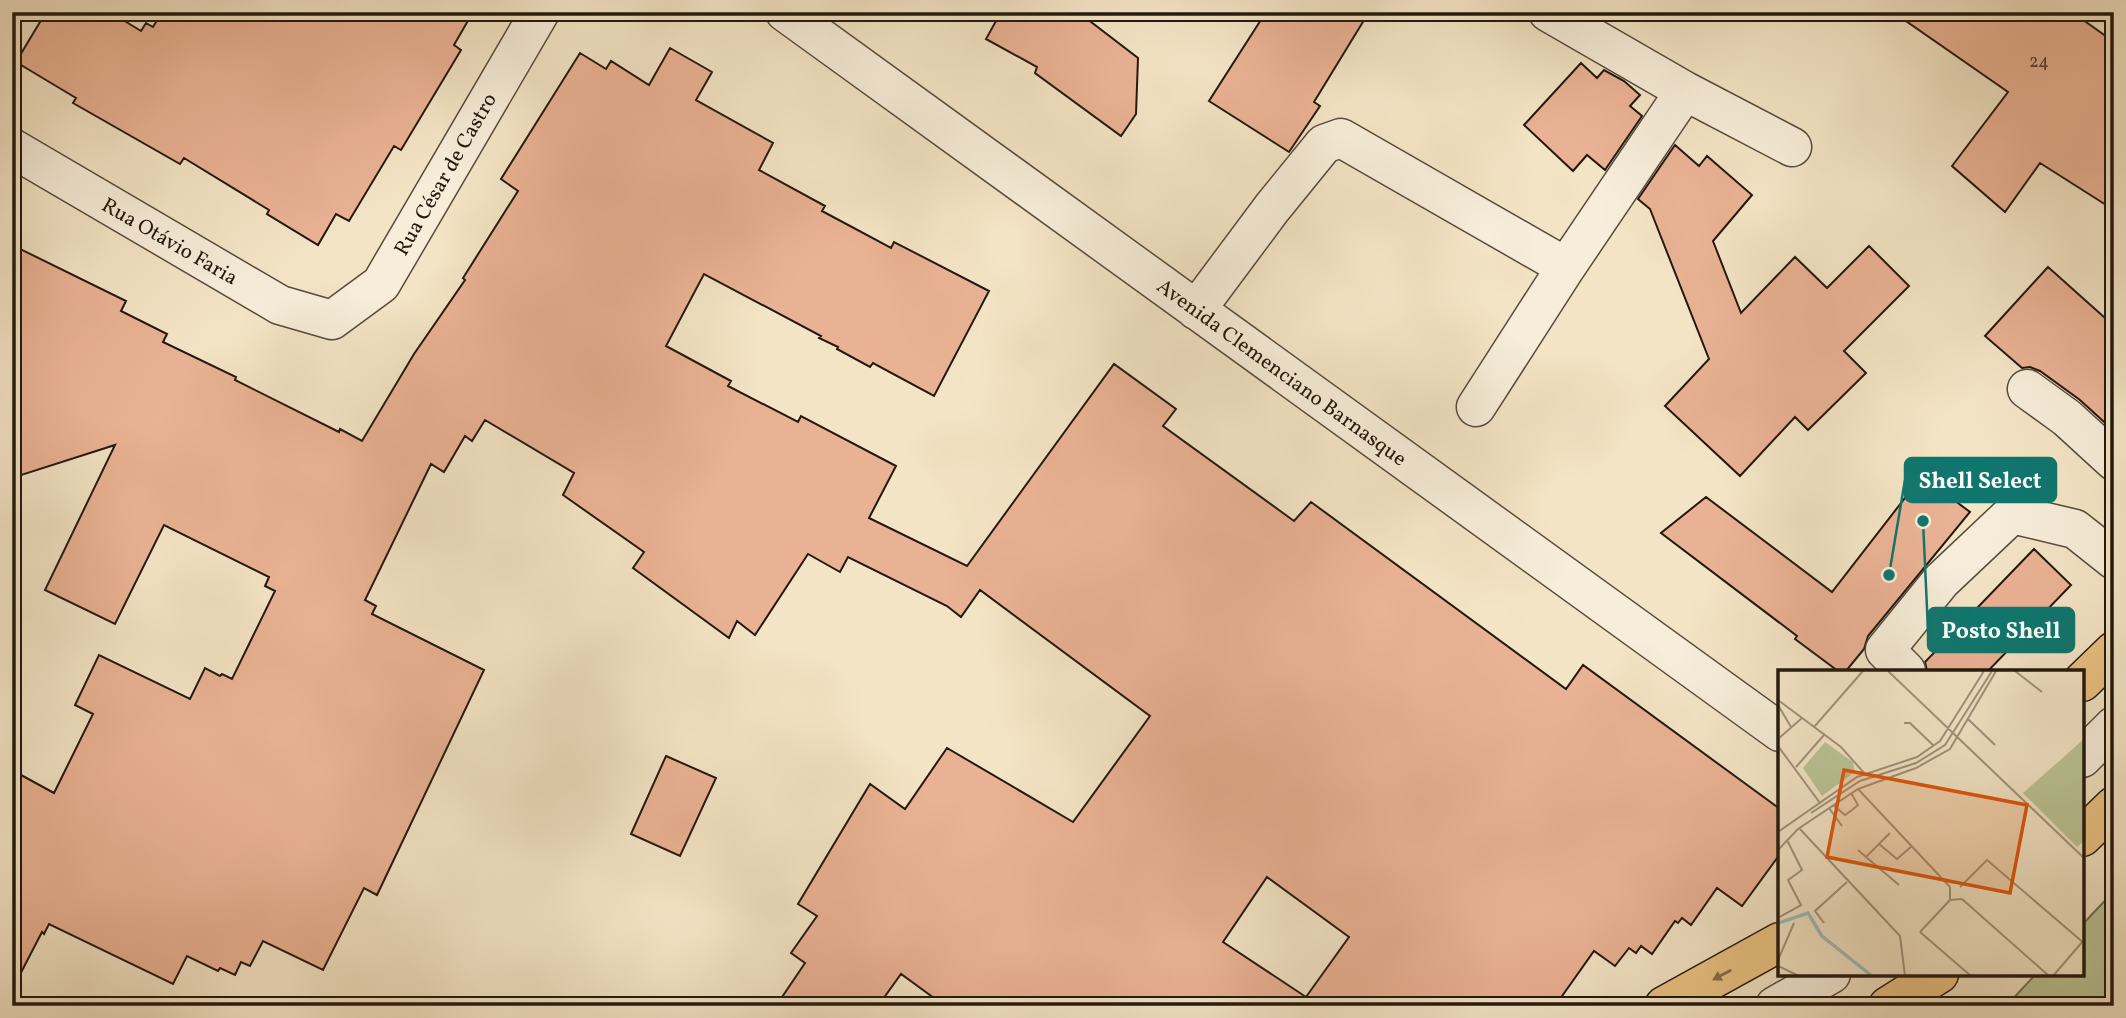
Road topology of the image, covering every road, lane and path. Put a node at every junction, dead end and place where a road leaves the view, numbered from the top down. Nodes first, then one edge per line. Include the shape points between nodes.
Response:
1 (540, 12) edge
2 (785, 12) edge
3 (1548, 12) edge
4 (1685, 91) junction
5 (1792, 147) dead end
6 (12, 148) edge
7 (1566, 267) junction
8 (1196, 310) junction
9 (332, 320) joint
10 (2027, 389) dead end
11 (1476, 407) dead end
12 (2114, 461) edge
13 (2114, 560) edge
14 (2114, 651) edge
15 (1885, 664) edge
16 (2084, 680) edge
17 (2114, 726) edge
18 (1778, 731) edge
19 (2084, 756) edge
20 (2114, 806) edge
21 (2084, 835) edge
22 (1778, 943) edge
23 (1828, 976) edge
24 (1936, 976) edge
25 (1664, 1006) edge
26 (1775, 1006) edge
27 (1888, 1006) edge

1 - 9 street, Rua César de Castro via 381,284
2 - 8 street, Avenida Clemenciano Barnasque
3 - 4 street
4 - 5 street
4 - 7 street
6 - 9 street, Rua Otávio Faria via 280,305
7 - 8 street via 1341,138 1324,144
7 - 11 street
8 - 18 street, Avenida Clemenciano Barnasque
10 - 12 street
13 - 15 street via 2075,528 2012,514 1941,580
14 - 16 main road
17 - 19 street
20 - 21 main road
22 -> 25 main road
23 - 26 street
24 - 27 main road

